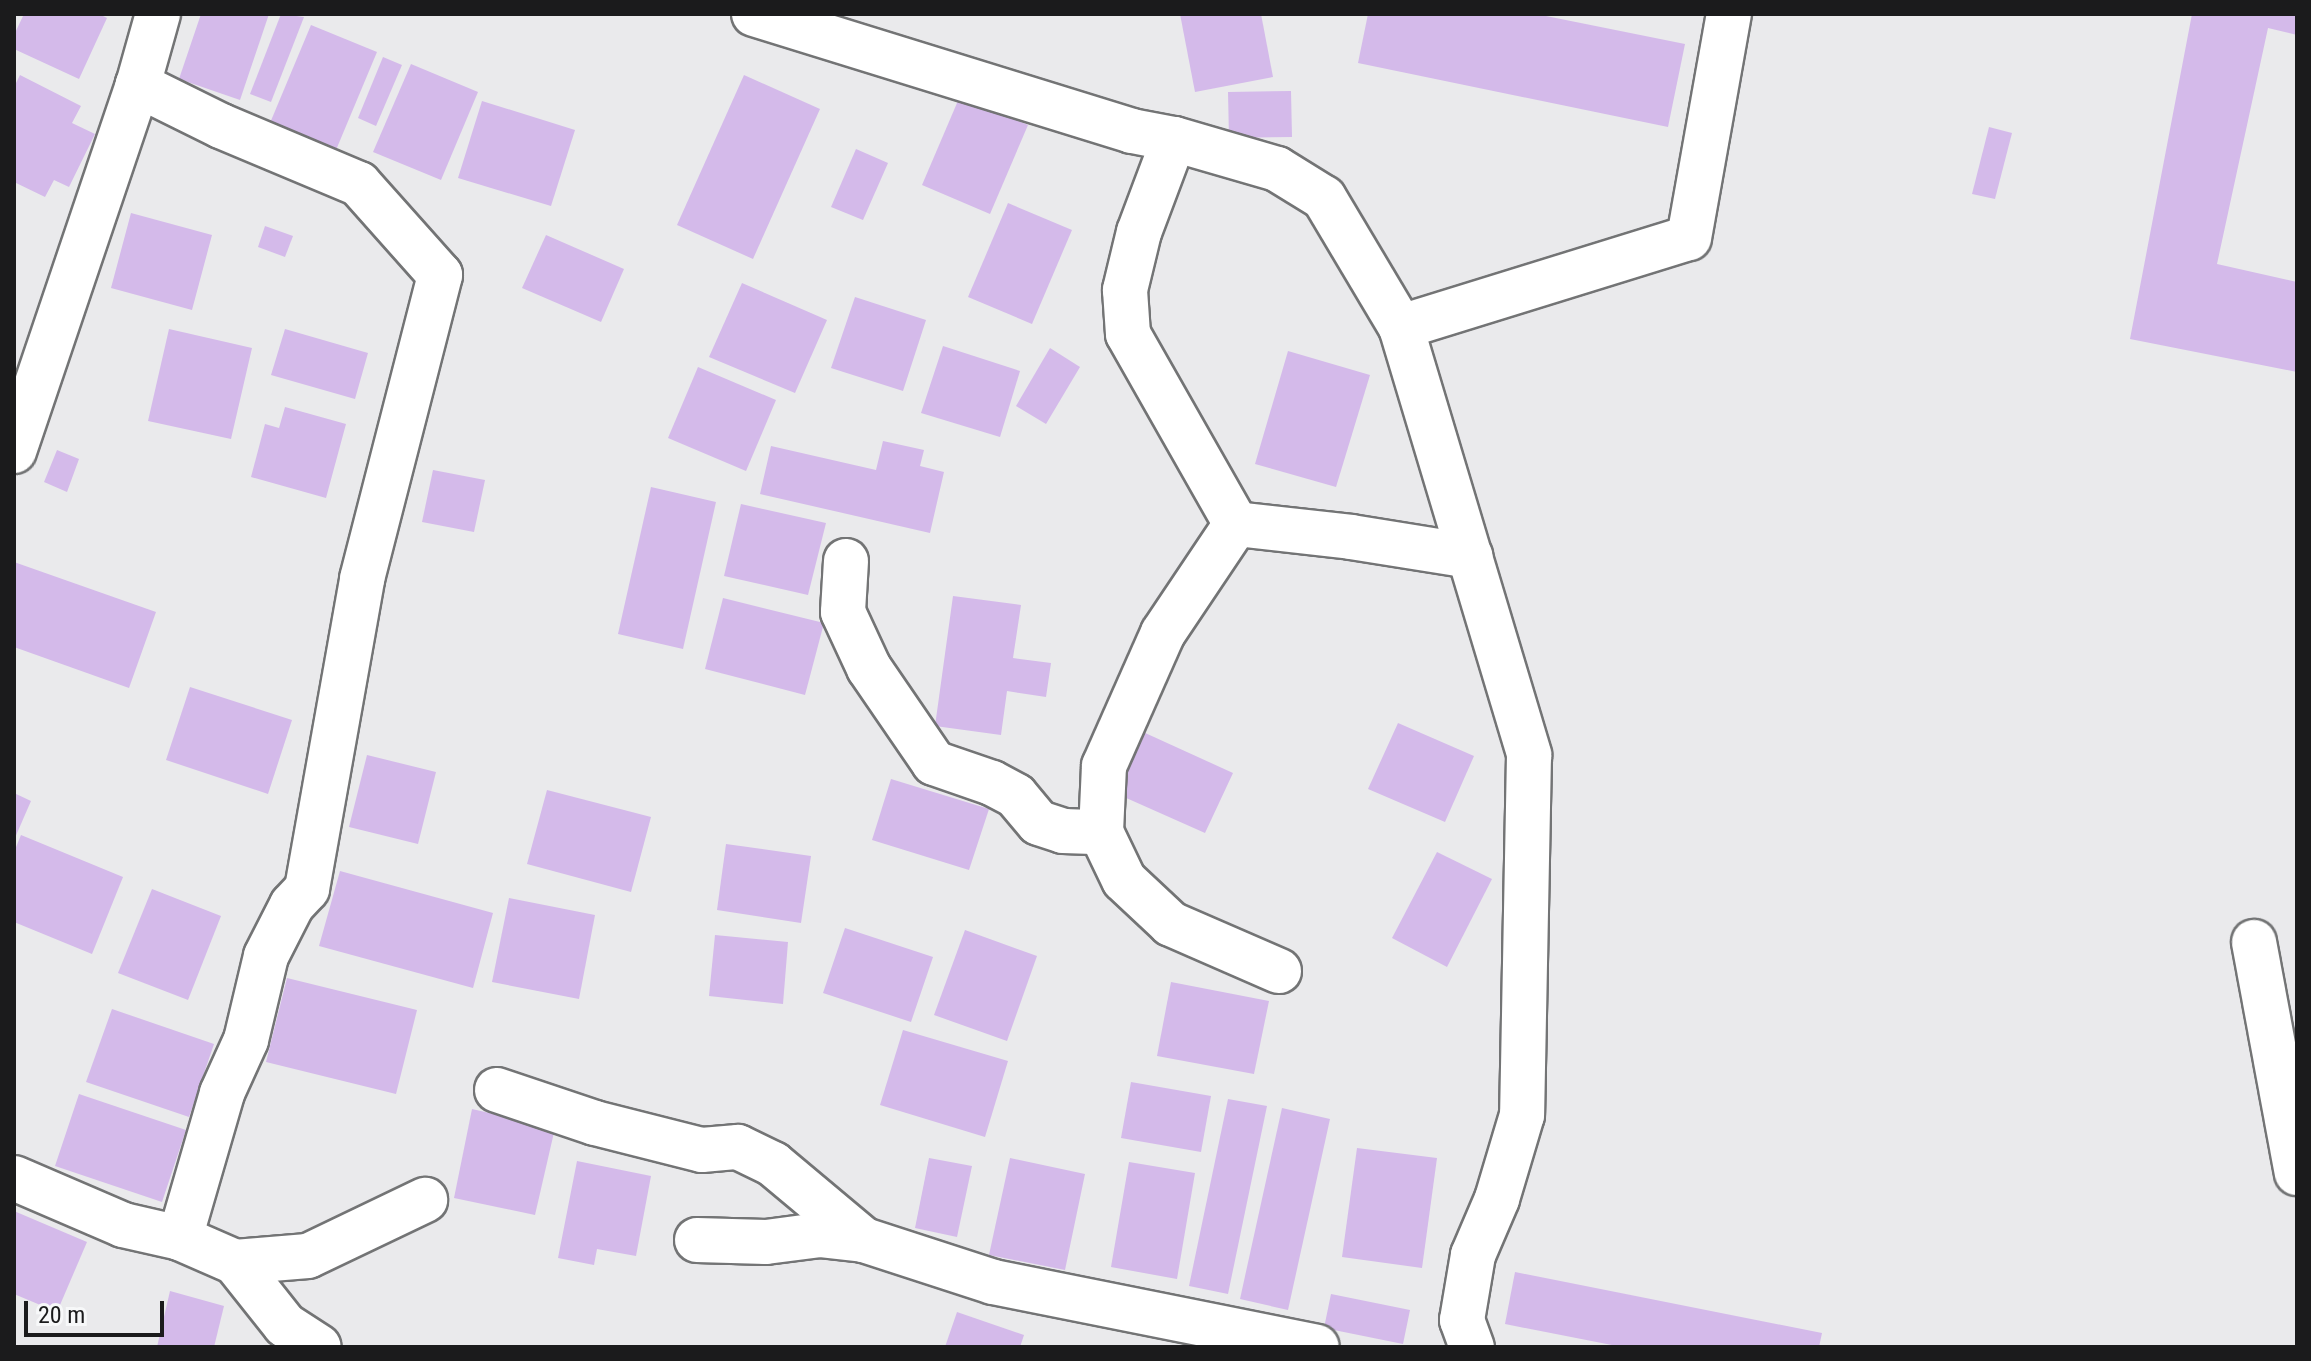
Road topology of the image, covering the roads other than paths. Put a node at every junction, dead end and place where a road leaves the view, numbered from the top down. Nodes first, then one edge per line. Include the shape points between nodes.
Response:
1 (158, 14) edge
2 (754, 14) edge
3 (1729, 14) edge
4 (138, 85) junction
5 (1174, 139) junction
6 (1401, 327) junction
7 (14, 451) edge
8 (1236, 524) junction
9 (1470, 556) junction
10 (846, 561) dead end
11 (1101, 832) junction
12 (2254, 942) dead end
13 (1279, 971) dead end
14 (497, 1090) dead end
15 (2297, 1173) edge
16 (14, 1178) edge
17 (425, 1200) dead end
18 (180, 1238) junction
19 (697, 1240) dead end
20 (864, 1240) junction
21 (235, 1262) junction
22 (319, 1347) edge
23 (1317, 1347) edge
24 (1472, 1347) edge

1 - 4 street
2 - 5 street via 1132,131
3 - 6 street via 1689,238
4 - 7 street
4 - 18 street via 359,184 440,275 362,579 307,889 292,905 266,956 246,1040 222,1093
5 - 6 street via 1277,169 1324,198
5 - 8 street via 1139,232 1125,290 1128,334
6 - 9 street
8 - 9 street
8 - 11 street via 1163,633 1104,766
9 - 24 street via 1529,755 1522,1115 1497,1199 1473,1255 1462,1320
10 - 11 street via 843,612 869,668 934,763 1016,796 1039,823 1063,831
11 - 13 street via 1124,880 1171,924
12 - 15 street
14 - 20 street via 595,1123 702,1150 738,1147 773,1164
16 - 18 street via 123,1225
17 - 21 street via 308,1256
18 - 21 street
19 - 20 street via 766,1242 819,1235
20 - 23 street via 993,1282
21 - 22 street via 285,1325

